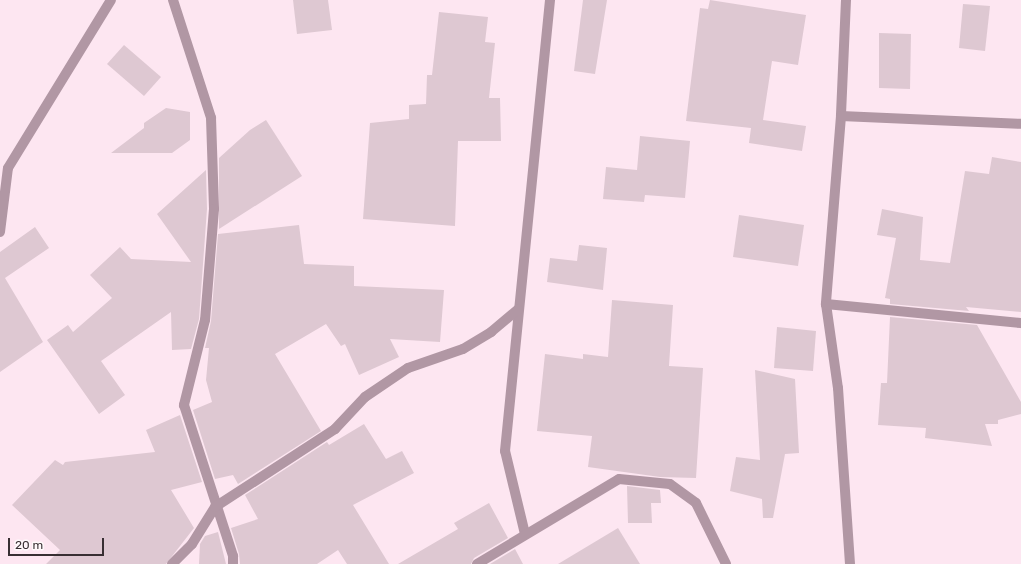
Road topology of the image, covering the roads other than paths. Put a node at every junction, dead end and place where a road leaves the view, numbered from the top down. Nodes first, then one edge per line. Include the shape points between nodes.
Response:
1 (111, 0) edge
2 (173, 0) edge
3 (550, 0) edge
4 (846, 0) edge
5 (841, 116) junction
6 (1021, 124) edge
7 (0, 232) edge
8 (826, 304) junction
9 (518, 309) junction
10 (1021, 323) edge
11 (215, 507) junction
12 (525, 534) junction
13 (172, 564) edge
14 (233, 564) edge
15 (477, 564) edge
16 (726, 564) edge
17 (850, 564) edge

1 - 7 street via 8,168
2 - 11 street via 211,118 214,209 205,320 184,406
3 - 9 street
4 - 5 street
5 - 6 street
5 - 8 street
8 - 10 street
8 - 17 street via 838,388
9 - 11 street via 491,332 463,349 408,368 365,397 335,430
9 - 12 street via 506,451
11 - 13 street via 192,544
11 - 14 street via 233,556
12 - 15 street
12 - 16 street via 619,479 670,484 696,503

